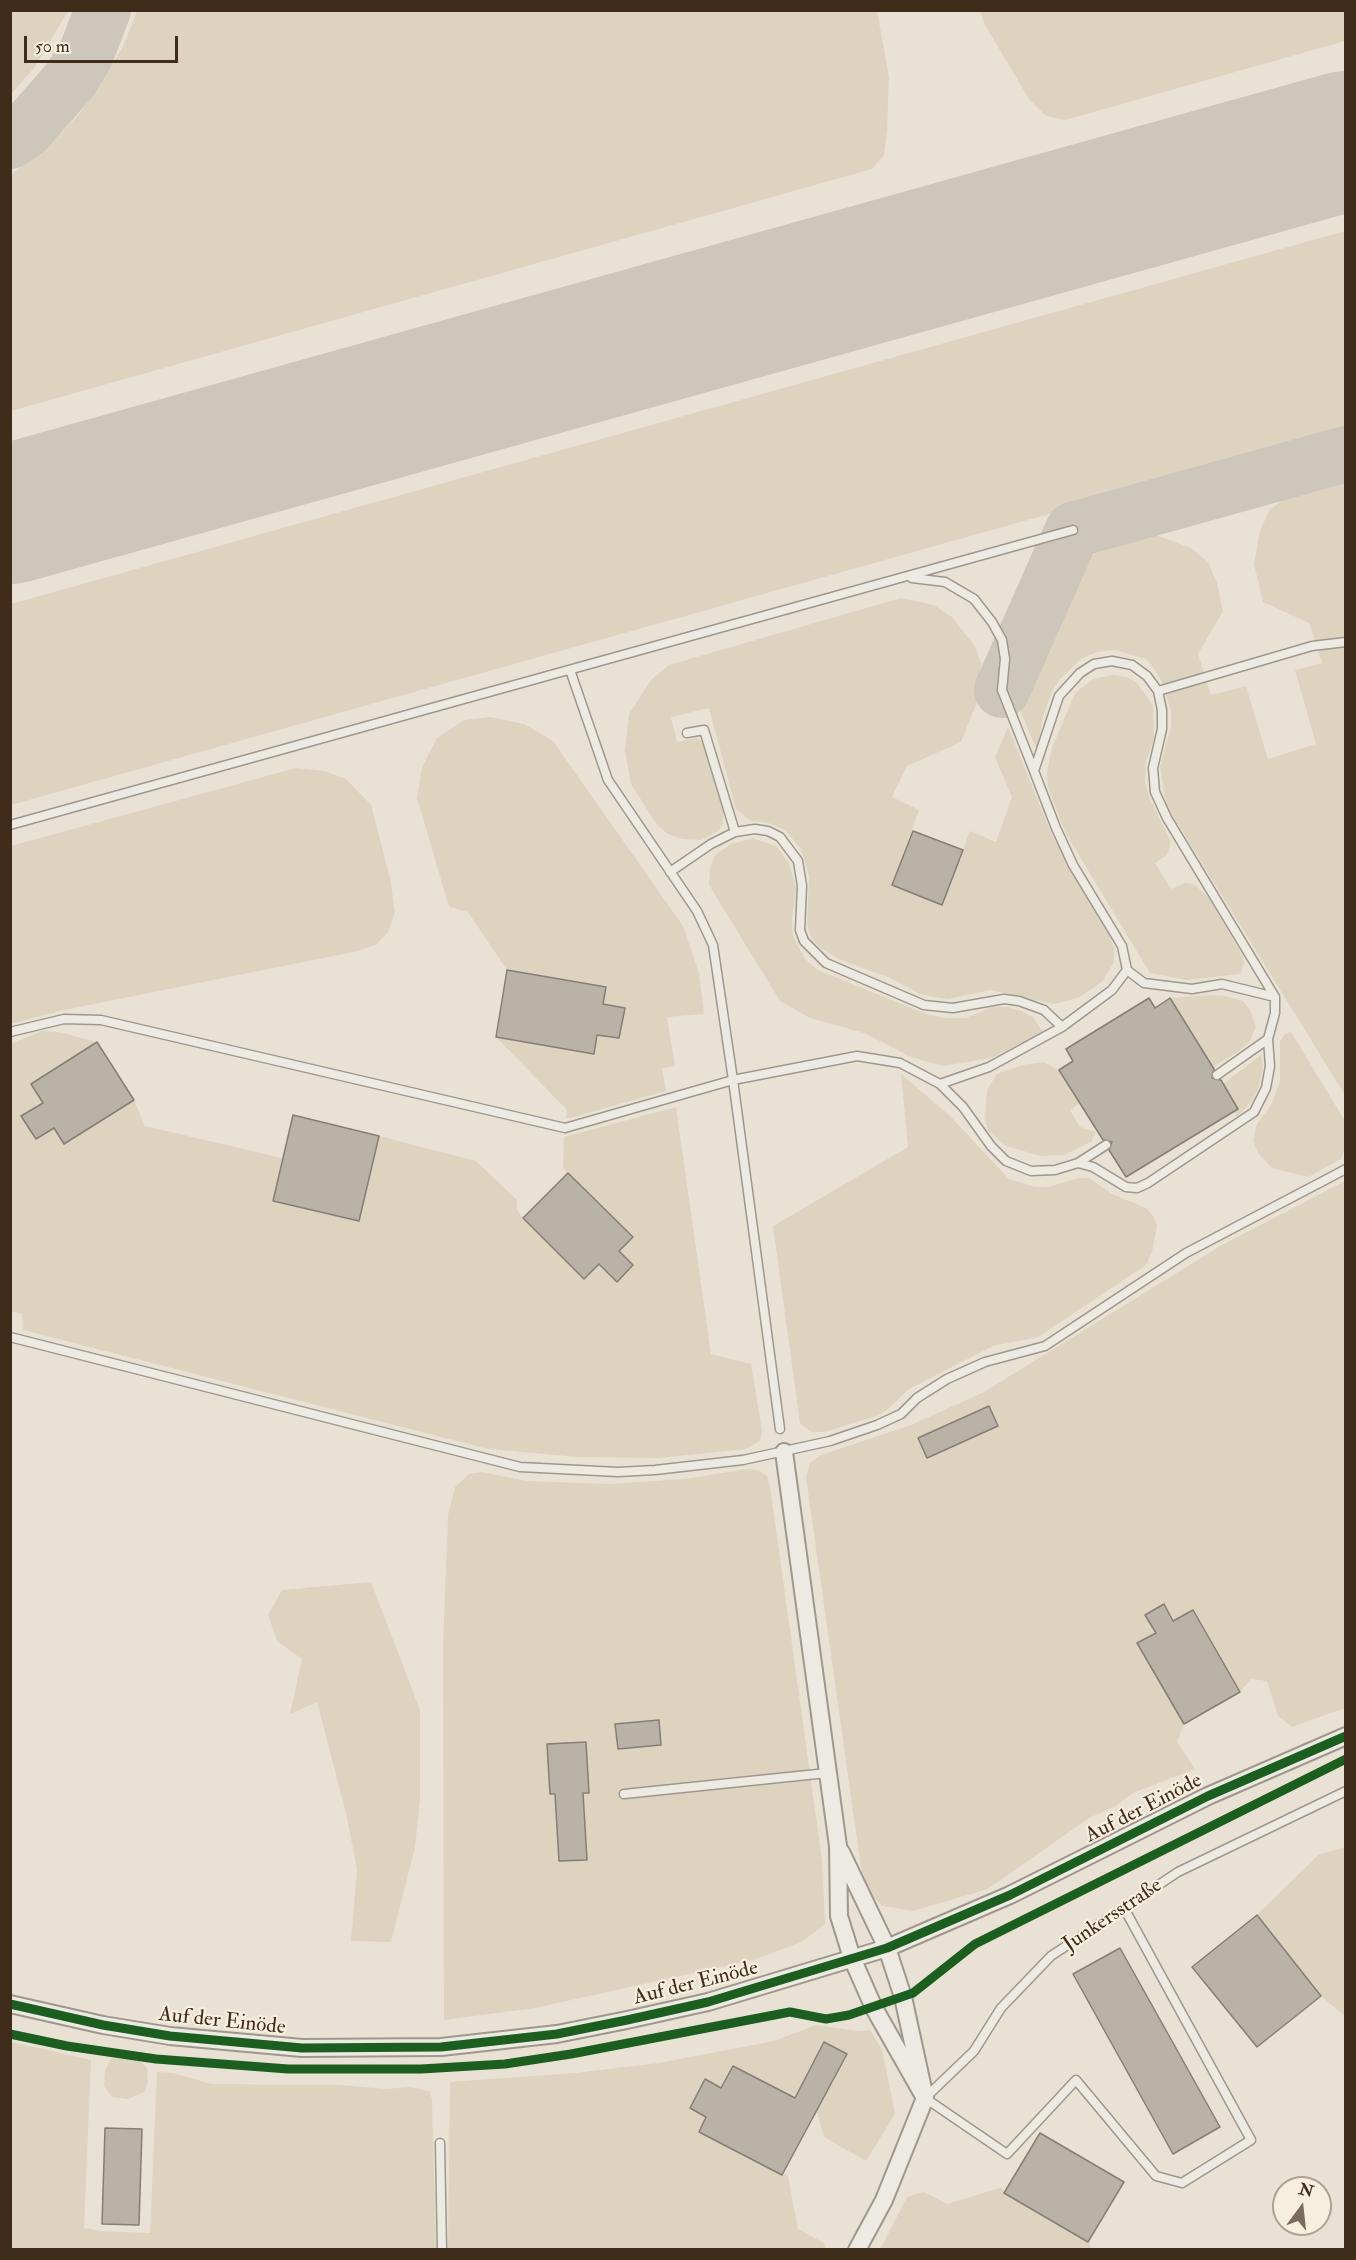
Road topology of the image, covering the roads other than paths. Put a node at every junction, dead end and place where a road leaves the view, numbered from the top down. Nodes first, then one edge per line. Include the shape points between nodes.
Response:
1 (1072, 530) dead end
2 (906, 577) junction
3 (1346, 642) edge
4 (570, 670) junction
5 (1158, 691) junction
6 (687, 733) dead end
7 (1034, 771) junction
8 (10, 825) edge
9 (735, 832) junction
10 (670, 872) junction
11 (1127, 970) junction
12 (1275, 997) junction
13 (1062, 1027) junction
14 (10, 1032) edge
15 (1268, 1039) junction
16 (1217, 1075) dead end
17 (734, 1080) junction
18 (940, 1084) junction
19 (1106, 1145) dead end
20 (1078, 1163) junction
21 (1346, 1169) edge
22 (10, 1337) edge
23 (780, 1429) dead end
24 (784, 1452) junction
25 (1346, 1736) edge
26 (827, 1773) junction
27 (1346, 1791) edge
28 (624, 1794) dead end
29 (838, 1846) junction
30 (1124, 1908) junction
31 (887, 1948) junction
32 (852, 1958) junction
33 (10, 2004) edge
34 (925, 2098) junction
35 (440, 2143) dead end
36 (441, 2250) edge
37 (857, 2250) edge

1 - 2 lane
2 - 4 lane
2 - 7 lane via 945,582 974,599 992,622 1002,640 1005,659 1002,690
3 - 5 lane via 1312,646
4 - 8 lane
4 - 10 lane via 608,780
5 - 7 lane via 1148,676 1132,665 1112,661 1094,664 1080,673 1059,696
5 - 12 lane via 1162,729 1153,768 1155,792
6 - 9 lane via 704,730
7 - 11 lane via 1073,865 1122,946
9 - 10 lane
9 - 13 lane via 768,831 791,848 801,873 800,930 804,941 826,963 924,1005 954,1008 1004,999 1019,1001 1044,1010
10 - 17 lane via 697,910 713,945
11 - 12 lane via 1144,982 1192,989 1221,984
11 - 13 lane via 1112,990
12 - 15 lane
13 - 18 lane via 989,1067
14 - 17 lane via 64,1019 101,1020 565,1128
15 - 16 lane
15 - 20 lane via 1270,1066 1266,1088 1254,1112 1148,1183 1126,1187 1093,1167
17 - 18 lane via 857,1056 900,1063
17 - 23 lane
18 - 20 lane via 1006,1161 1031,1171 1055,1170
19 - 20 lane
21 - 24 lane via 1186,1253 1045,1346 985,1362 947,1379 917,1398 901,1414 877,1425
22 - 24 lane via 520,1467 655,1470
24 - 26 street
25 - 31 street, Auf der Einöde via 1208,1796 1010,1895
26 - 28 lane
26 - 29 street
27 - 30 lane, Junkersstraße via 1178,1872
29 - 31 street
29 - 32 street via 839,1916
30 - 34 lane, Junkersstraße via 1051,1956 1001,2008 974,2051
30 - 34 lane via 1251,2140 1182,2183 1156,2176 1076,2080 1006,2154
31 - 32 street, Auf der Einöde
31 - 34 street via 903,1997
32 - 33 street, Auf der Einöde via 708,2002 627,2020 557,2034 441,2048 313,2048 228,2043 103,2025
32 - 34 street via 899,2056
34 - 37 street, Junkersstraße via 884,2200
35 - 36 lane

